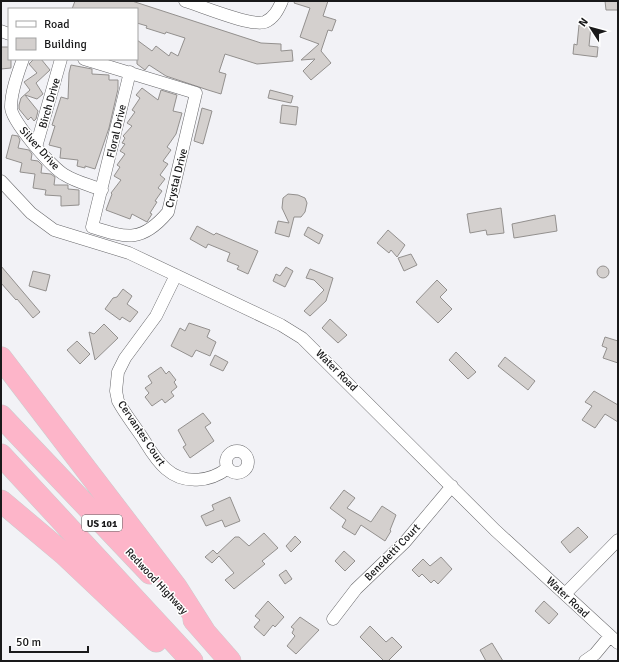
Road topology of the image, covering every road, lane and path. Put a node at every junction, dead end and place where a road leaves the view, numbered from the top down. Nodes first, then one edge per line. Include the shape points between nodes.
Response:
1 (186, 1) edge
2 (282, 1) edge
3 (23, 60) edge
4 (61, 60) edge
5 (88, 60) edge
6 (130, 72) junction
7 (36, 147) junction
8 (1, 181) edge
9 (102, 190) junction
10 (176, 275) junction
11 (1, 358) edge
12 (1, 416) edge
13 (1, 454) edge
14 (228, 468) dead end
15 (452, 486) junction
16 (1, 501) edge
17 (618, 540) edge
18 (565, 594) junction
19 (333, 619) dead end
20 (204, 631) junction
21 (614, 639) edge
22 (179, 661) edge
23 (192, 661) edge
24 (230, 661) edge
25 (585, 661) edge

1 - 2 street via 252,23 264,22 274,17
3 - 7 street, Silver Drive via 10,108 19,126
4 - 7 street, Birch Drive
5 - 6 street
6 - 9 street, Floral Drive
6 - 9 street, Crystal Drive via 196,93 168,212 158,225 138,236 120,236 92,227
7 - 9 street, Silver Drive via 64,175
8 - 10 street, Water Road via 31,213 54,230 118,249
10 - 14 street, Cervantes Court via 156,316 125,358 118,372 118,401 161,464 172,474 185,479 204,480
10 - 15 street, Water Road via 281,325 302,338
11 - 20 highway via 176,587
12 - 20 highway, Redwood Highway / US 101
13 - 23 highway, US 101
15 - 18 street, Water Road
15 - 19 street, Benedetti Court via 405,542 352,594
16 - 22 highway via 64,554
17 - 18 street
18 - 21 street, Water Road
20 - 24 highway, Redwood Highway / US 101
21 - 25 street

